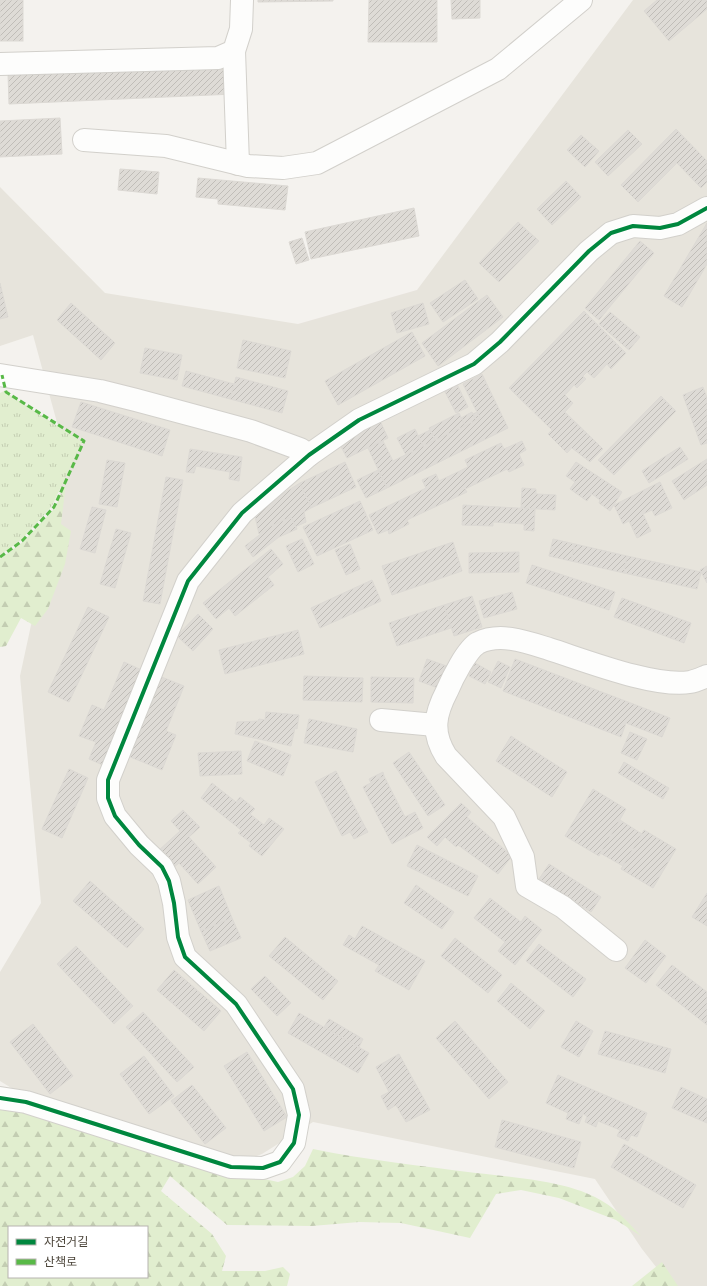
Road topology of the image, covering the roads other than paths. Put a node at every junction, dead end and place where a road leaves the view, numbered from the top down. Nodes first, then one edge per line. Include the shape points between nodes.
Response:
1 (242, 0) edge
2 (582, 0) edge
3 (234, 51) junction
4 (0, 64) edge
5 (84, 140) dead end
6 (238, 164) junction
7 (707, 208) edge
8 (0, 375) edge
9 (309, 455) junction
10 (707, 676) edge
11 (381, 720) dead end
12 (435, 725) junction
13 (616, 950) dead end
14 (0, 1098) edge

1 - 3 street via 241,29
2 - 6 street via 498,69 316,163 283,168
3 - 4 street via 218,58
3 - 6 street
5 - 6 street via 166,146
7 - 9 street via 678,224 660,228 633,226 611,233 589,251 500,342 474,364 359,420
8 - 9 street via 100,391 136,400 251,431 300,449
9 - 14 street via 242,513 188,581 108,780 108,798 115,816 139,845 162,867 169,880 178,937 185,957 236,1004 293,1089 299,1115 294,1143 280,1162 263,1168 231,1167 26,1102
10 - 12 street via 690,682 669,682 640,677 524,642 496,638 477,644 458,668 440,705
11 - 12 street
12 - 13 street via 438,744 446,756 504,817 523,857 527,886 563,906

